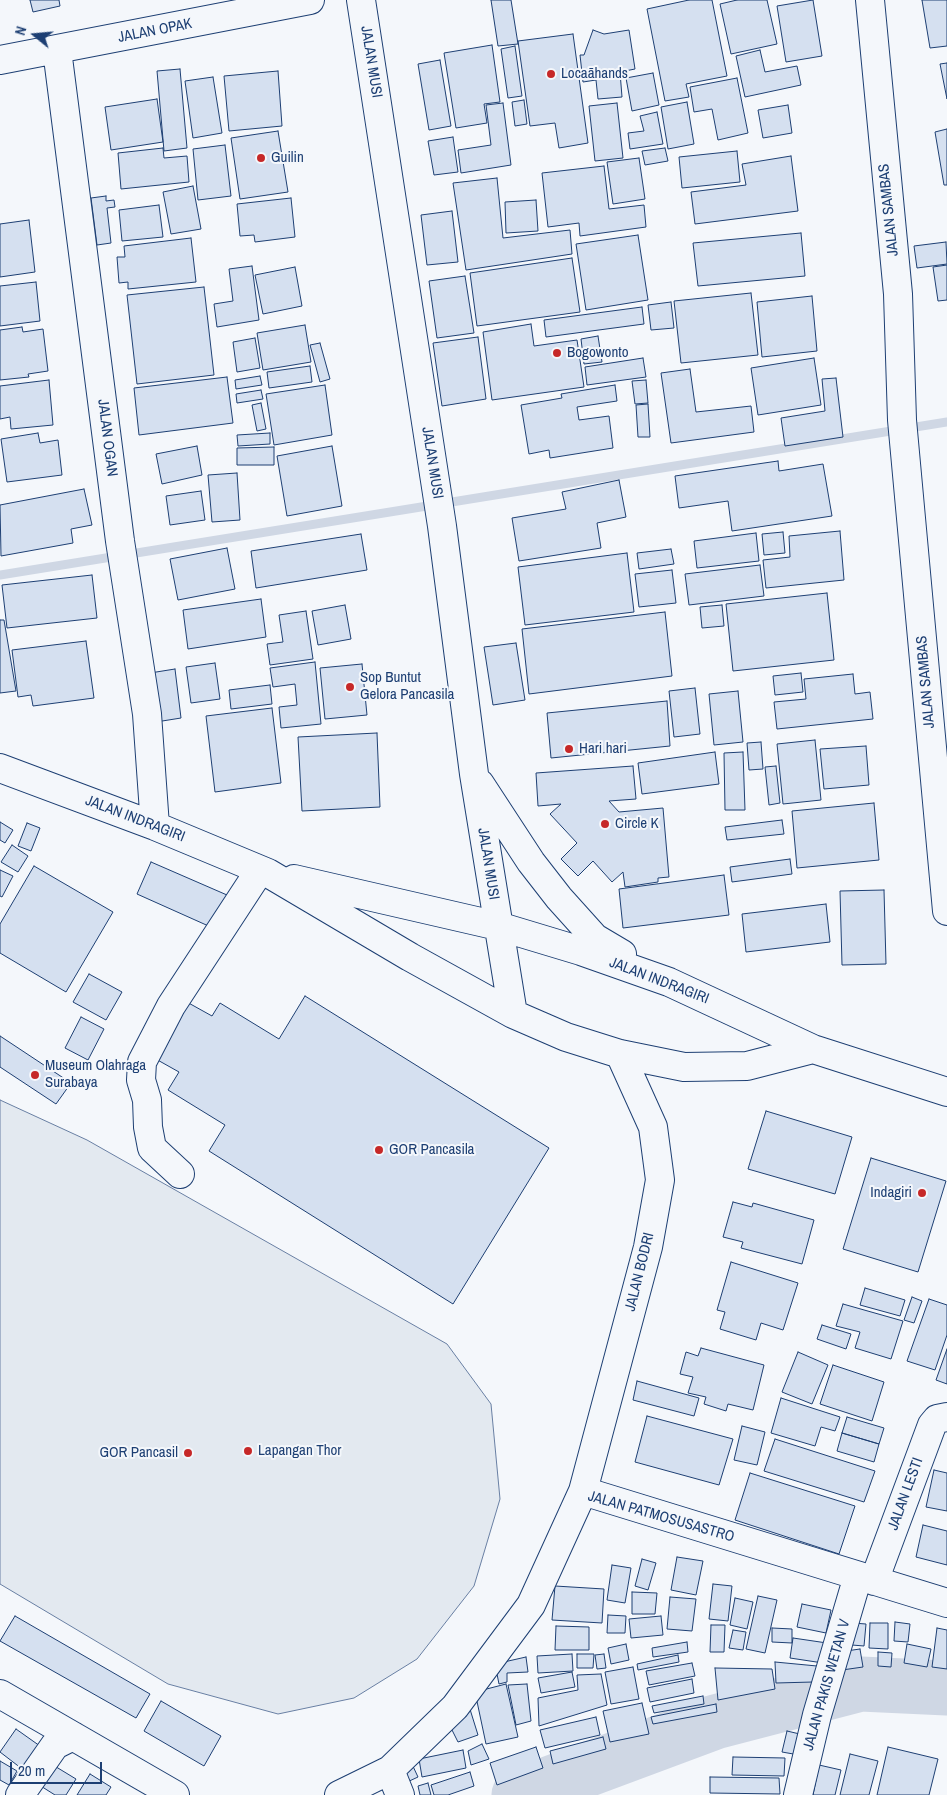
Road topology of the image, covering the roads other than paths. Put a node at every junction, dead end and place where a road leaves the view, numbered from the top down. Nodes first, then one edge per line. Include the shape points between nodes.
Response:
1 (310, 0) edge
2 (361, 0) edge
3 (870, 0) edge
4 (57, 50) junction
5 (0, 60) edge
6 (0, 768) edge
7 (474, 774) junction
8 (156, 826) junction
9 (264, 872) junction
10 (947, 911) edge
11 (498, 926) junction
12 (669, 982) junction
13 (513, 1014) junction
14 (813, 1049) junction
15 (620, 1054) junction
16 (947, 1092) edge
17 (180, 1174) dead end
18 (947, 1417) edge
19 (583, 1491) junction
20 (866, 1578) junction
21 (947, 1603) edge
22 (0, 1694) edge
23 (73, 1736) junction
24 (390, 1770) junction
25 (20, 1795) edge
26 (175, 1795) edge
27 (339, 1795) edge
28 (400, 1795) edge
29 (798, 1795) edge

1 - 4 street, JALAN OPAK
2 - 7 street, JALAN MUSI via 442,526
3 - 10 street, JALAN SAMBAS via 898,294 902,420
4 - 5 street, JALAN OPAK
4 - 8 street, JALAN OGAN via 120,541 147,714
6 - 8 street, JALAN INDRAGIRI
7 - 11 street, JALAN MUSI
7 - 12 street via 531,862 558,898 595,938
8 - 9 street, JALAN INDRAGIRI
9 - 11 street, JALAN INDRAGIRI
9 - 13 street, JALAN INDRAGIRI
9 - 17 street via 171,1006 142,1062 141,1080 147,1100 152,1148
11 - 12 street, JALAN INDRAGIRI
11 - 13 street
12 - 14 street, JALAN INDRAGIRI
13 - 15 street, JALAN INDRAGIRI via 566,1037
14 - 15 street, JALAN INDRAGIRI via 748,1066 684,1067
14 - 16 street, JALAN INDRAGIRI
15 - 19 street, JALAN BODRI via 653,1127 660,1180 648,1247
18 - 20 street, JALAN LESTI via 932,1424
19 - 20 street, JALAN PATMOSUSASTRO
19 - 24 street, JALAN PATMOSUSASTRO via 531,1605 455,1707
20 - 21 street, JALAN PATMOSUSASTRO
20 - 29 street, JALAN PAKIS WETAN V via 836,1655
22 - 23 street
23 - 25 street via 55,1745
23 - 26 street
24 - 27 street, JALAN PATMOSUSASTRO
24 - 28 street

